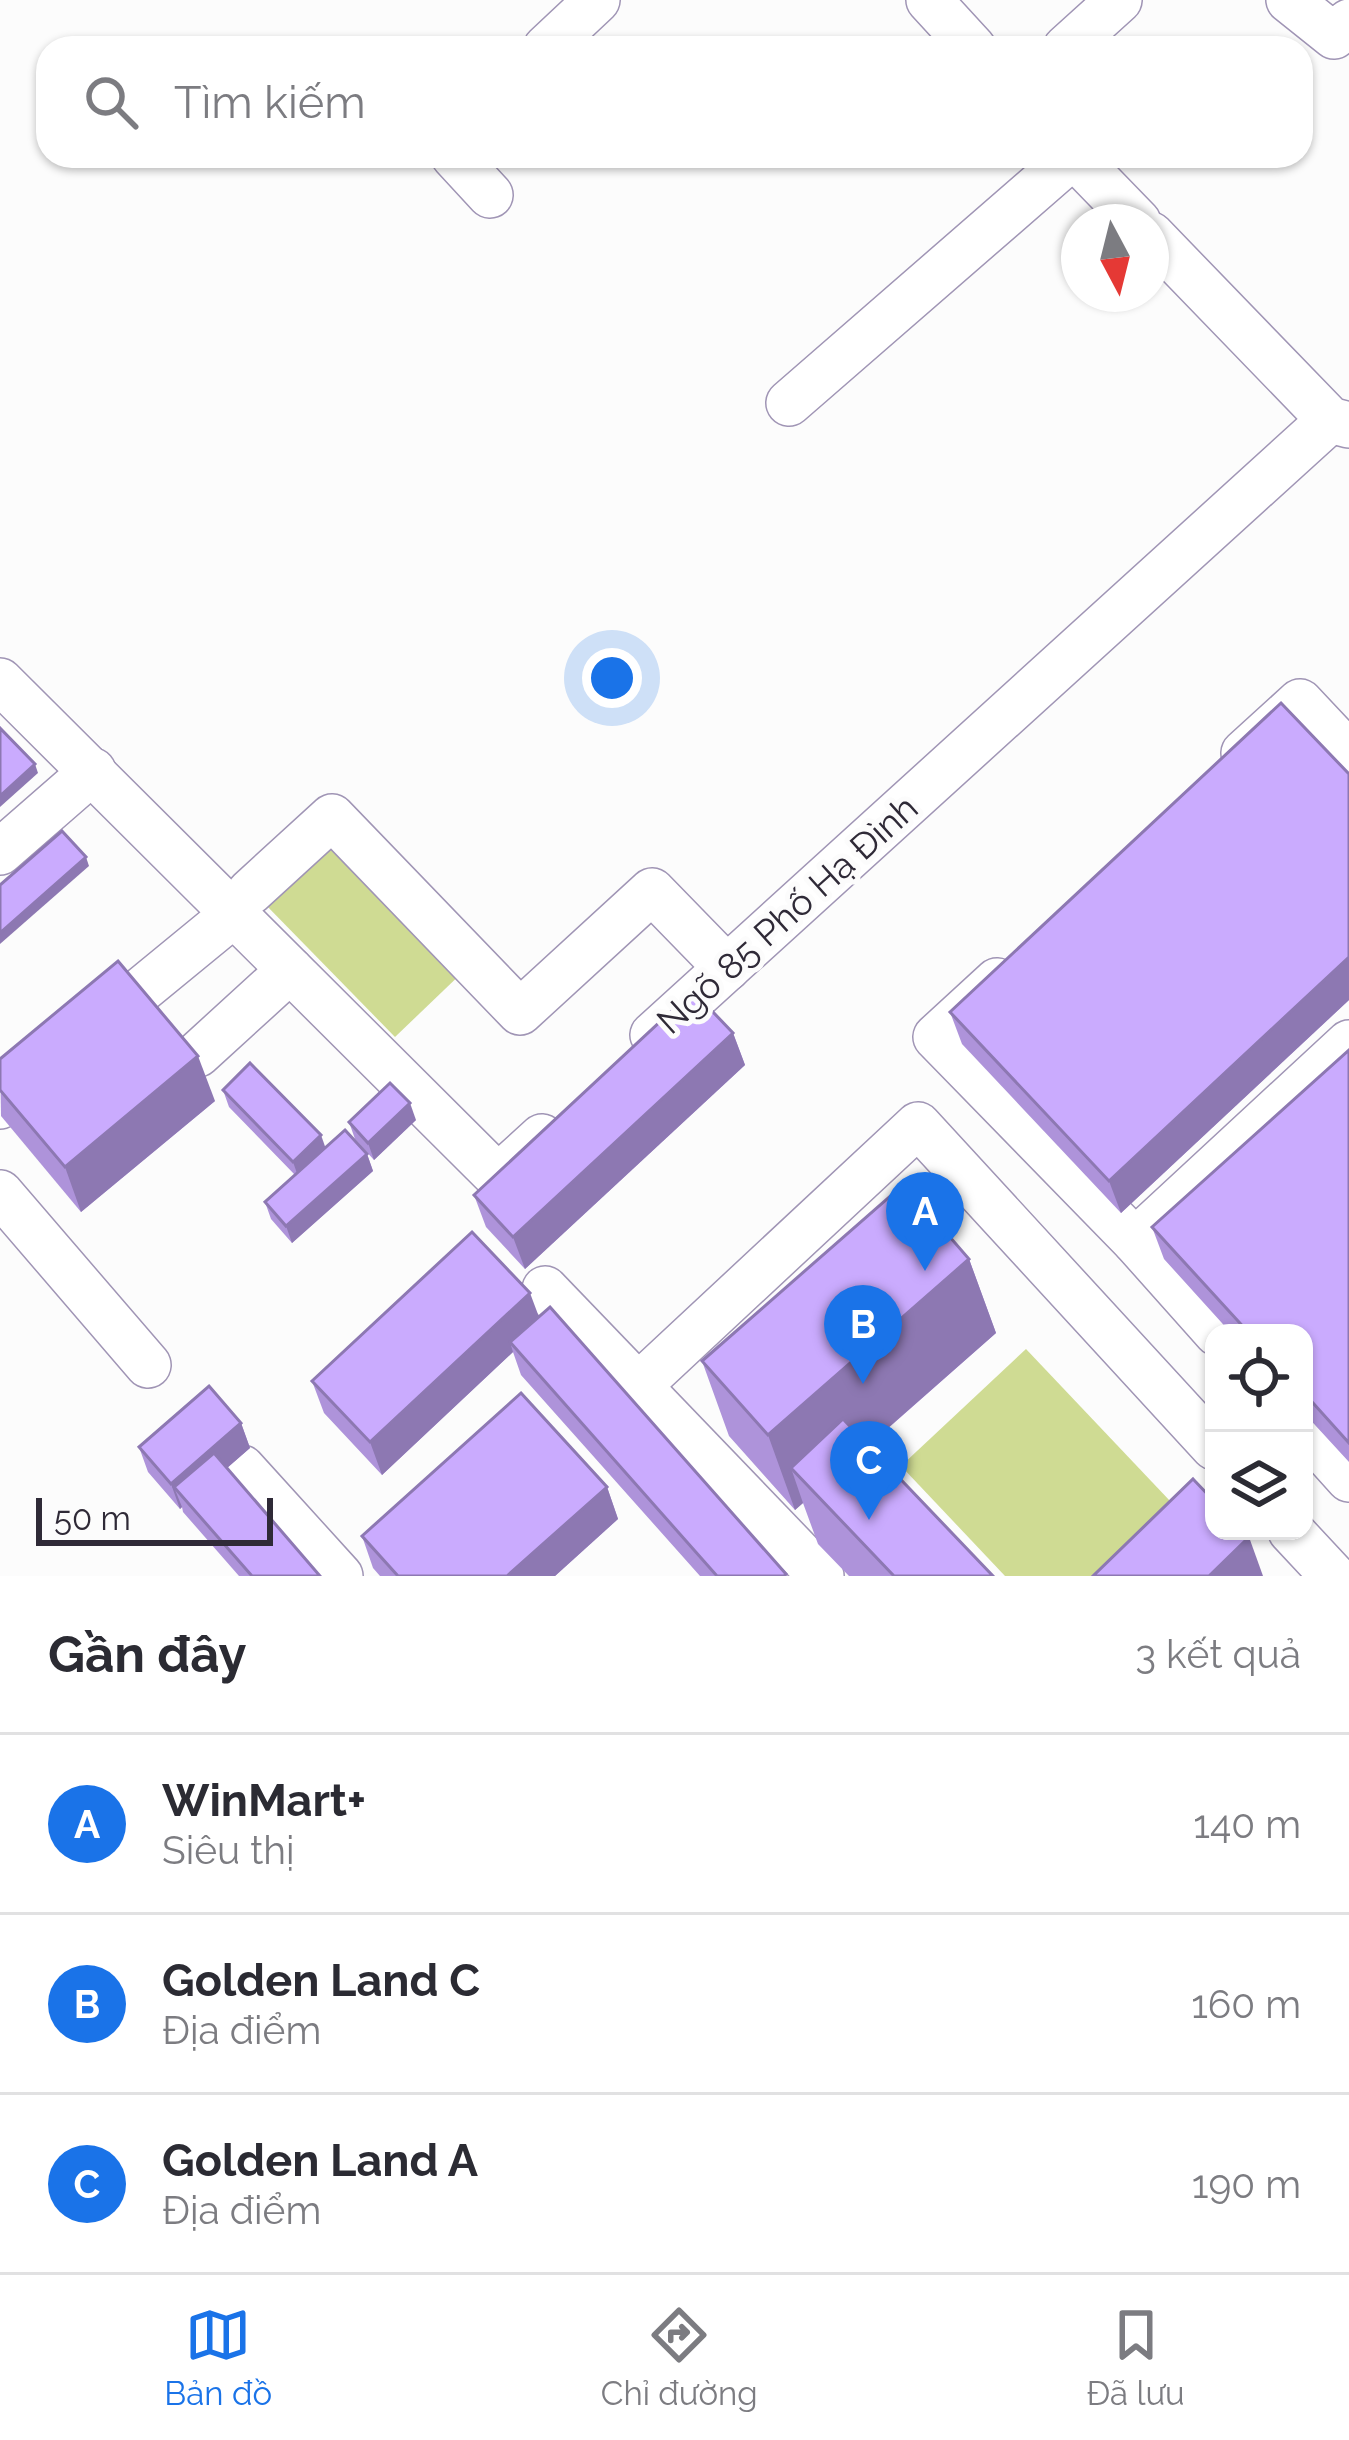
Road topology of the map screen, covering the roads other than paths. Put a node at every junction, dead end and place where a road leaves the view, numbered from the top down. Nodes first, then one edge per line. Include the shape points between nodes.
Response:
1 (597, 0) edge
2 (928, 0) edge
3 (1119, 0) edge
4 (1289, 0) edge
5 (1349, 22) edge
6 (559, 36) edge
7 (962, 36) edge
8 (1079, 36) edge
9 (465, 168) edge
10 (1060, 168) edge
11 (1086, 168) edge
12 (490, 195) dead end
13 (1121, 204) edge
14 (1169, 253) edge
15 (789, 404) dead end
16 (1340, 422) edge
17 (0, 681) edge
18 (1349, 754) edge
19 (93, 771) junction
20 (1213, 782) edge
21 (0, 852) edge
22 (242, 903) junction
23 (1023, 957) edge
24 (727, 968) junction
25 (290, 970) junction
26 (1349, 1043) edge
27 (197, 1054) edge
28 (621, 1065) edge
29 (0, 1106) edge
30 (568, 1113) edge
31 (0, 1193) edge
32 (1135, 1241) junction
33 (545, 1289) dead end
34 (1209, 1324) edge
35 (148, 1365) dead end
36 (638, 1386) junction
37 (1306, 1432) edge
38 (1205, 1437) edge
39 (242, 1468) dead end
40 (1349, 1479) edge
41 (1299, 1540) edge
42 (340, 1576) edge
43 (821, 1576) edge
44 (1333, 1576) edge

1 - 6 street
2 - 7 street
3 - 8 street
4 - 5 street via 1334,36
9 - 12 street
10 - 15 street
11 - 13 street
14 - 16 street
16 - 24 street, Ngõ 85 Phố Hạ Đình
17 - 19 street
18 - 20 street via 1300,702
19 - 21 street
19 - 22 street
22 - 24 street via 332,817 520,1012 652,890
22 - 25 street
22 - 29 street
23 - 32 street via 936,1037
24 - 28 street, Ngõ 85 Phố Hạ Đình
25 - 27 street
25 - 30 street via 498,1177
26 - 32 street
31 - 35 street
32 - 34 street
33 - 36 street
36 - 38 street via 918,1125
36 - 43 street
37 - 40 street
39 - 42 street
41 - 44 street

